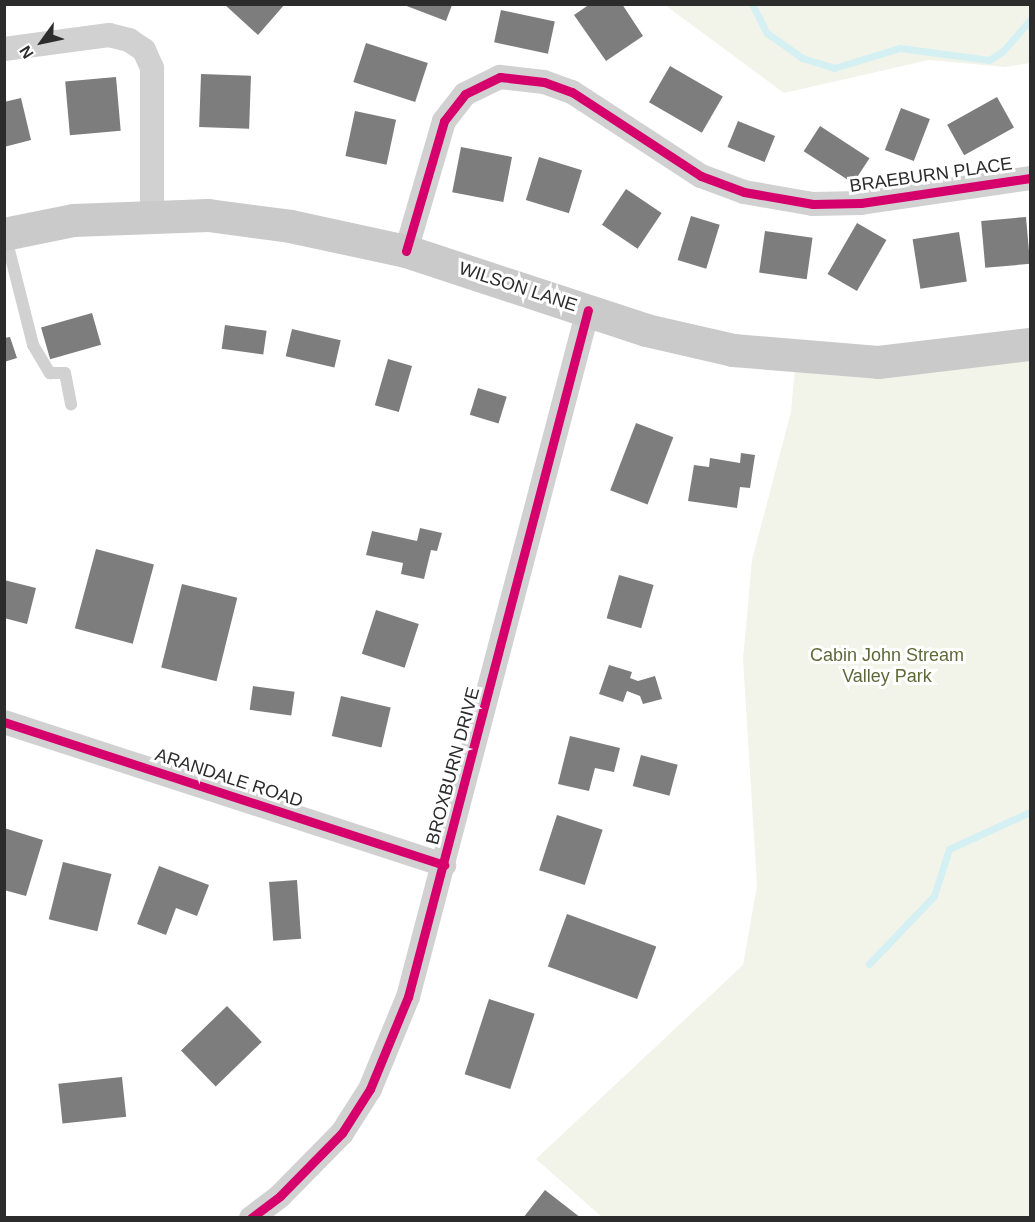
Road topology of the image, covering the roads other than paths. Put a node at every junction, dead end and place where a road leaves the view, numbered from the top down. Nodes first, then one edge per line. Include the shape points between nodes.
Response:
1 (4, 49) edge
2 (1030, 177) edge
3 (152, 215) junction
4 (5, 234) edge
5 (406, 251) junction
6 (588, 310) junction
7 (1030, 344) edge
8 (71, 404) dead end
9 (4, 722) edge
10 (444, 866) junction
11 (251, 1218) edge

1 - 3 street via 109,34 144,50 152,68
2 - 5 street, BRAEBURN PLACE via 861,203 813,204 744,192 701,176 572,92 544,82 500,77 465,94 444,121
3 - 4 main road, WILSON LANE via 73,220
3 - 5 main road, WILSON LANE via 208,215 255,221
4 - 8 lane via 33,345 50,372 65,373
5 - 6 main road, WILSON LANE
6 - 7 main road, WILSON LANE via 646,330 733,350 878,362
6 - 10 street, BROXBURN DRIVE
9 - 10 street, ARANDALE ROAD
10 - 11 street, BROXBURN DRIVE via 408,997 370,1089 342,1133 280,1196

